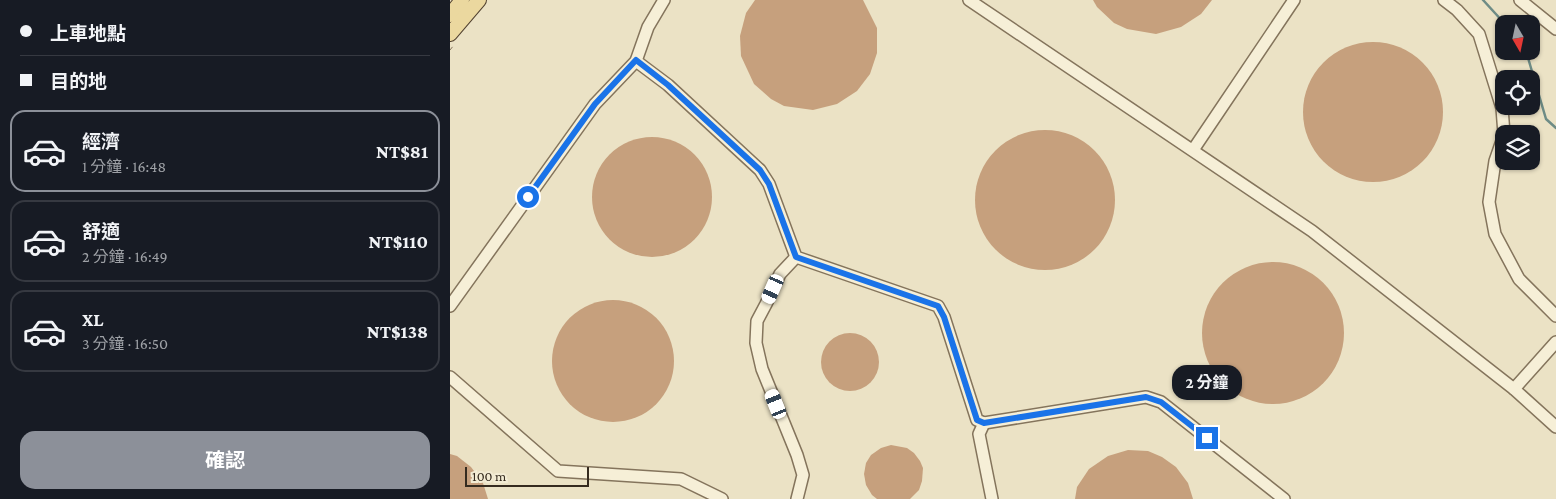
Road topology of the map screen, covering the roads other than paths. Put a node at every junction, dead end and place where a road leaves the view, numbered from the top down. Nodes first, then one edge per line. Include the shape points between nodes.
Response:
1 (462, 0) edge
2 (479, 0) edge
3 (664, 0) edge
4 (969, 0) edge
5 (1294, 0) edge
6 (1444, 0) edge
7 (1520, 0) edge
8 (450, 15) edge
9 (1556, 29) edge
10 (450, 34) edge
11 (636, 60) junction
12 (1503, 125) edge
13 (1193, 150) junction
14 (1495, 162) edge
15 (796, 257) junction
16 (450, 306) edge
17 (1556, 316) edge
18 (1556, 342) edge
19 (450, 377) edge
20 (1514, 389) junction
21 (984, 423) junction
22 (1556, 427) edge
23 (722, 499) edge
24 (798, 499) edge
25 (992, 499) edge
26 (1284, 499) edge

1 - 8 main road
2 - 10 main road
3 - 11 street via 648,26
4 - 13 street
5 - 13 street
6 - 12 street via 1478,34 1502,108
7 - 9 street
11 - 15 street via 668,85 760,170 769,184
11 - 16 street via 595,104
13 - 20 street via 1312,231
14 - 17 street via 1489,202 1495,234 1520,279
15 - 21 street via 938,306 977,420
15 - 24 street via 780,274 757,321 756,343 762,369 803,475
18 - 20 street
19 - 23 street via 558,472 681,479
20 - 22 street
21 - 25 street via 979,434
21 - 26 street via 1146,397 1161,402

